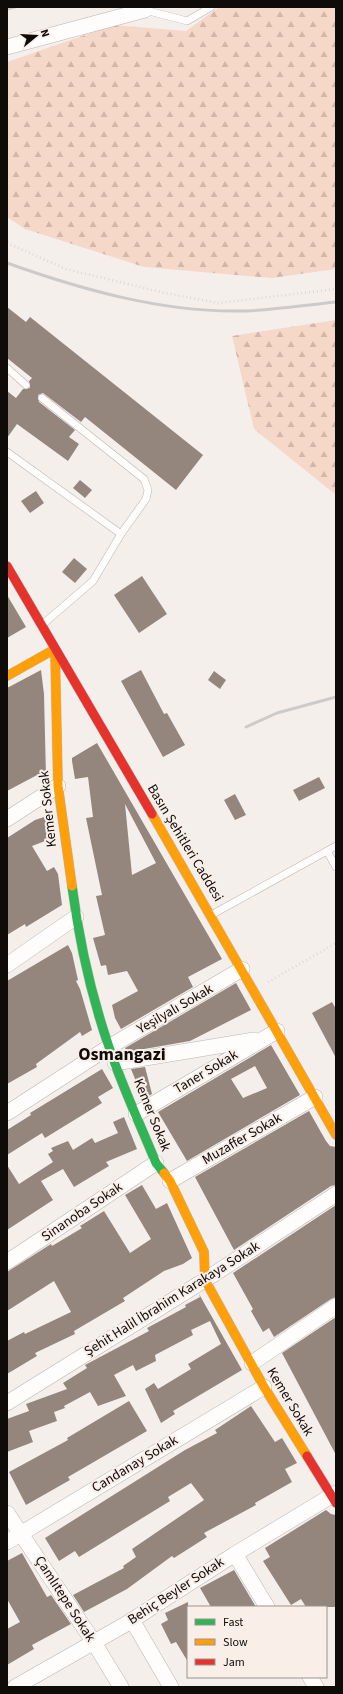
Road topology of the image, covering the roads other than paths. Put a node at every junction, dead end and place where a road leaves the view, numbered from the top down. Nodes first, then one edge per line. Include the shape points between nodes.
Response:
1 (211, 7) edge
2 (150, 8) edge
3 (7, 47) edge
4 (7, 368) edge
5 (26, 385) dead end
6 (42, 398) dead end
7 (7, 452) edge
8 (122, 534) junction
9 (7, 566) edge
10 (41, 626) junction
11 (55, 649) junction
12 (7, 676) edge
13 (58, 786) junction
14 (7, 819) edge
15 (336, 846) edge
16 (328, 851) junction
17 (336, 866) edge
18 (211, 915) junction
19 (76, 917) junction
20 (7, 965) edge
21 (242, 969) junction
22 (277, 1031) junction
23 (263, 1038) junction
24 (109, 1047) junction
25 (115, 1062) junction
26 (315, 1097) junction
27 (7, 1113) edge
28 (136, 1114) junction
29 (336, 1135) edge
30 (156, 1163) junction
31 (170, 1181) junction
32 (336, 1194) edge
33 (7, 1262) edge
34 (204, 1280) junction
35 (336, 1306) edge
36 (252, 1363) junction
37 (264, 1387) junction
38 (7, 1403) edge
39 (335, 1497) edge
40 (7, 1513) edge
41 (21, 1532) junction
42 (7, 1542) edge
43 (235, 1554) junction
44 (266, 1606) edge
45 (132, 1620) junction
46 (93, 1641) junction
47 (311, 1678) edge
48 (167, 1685) edge
49 (15, 1687) edge
50 (121, 1687) edge
51 (316, 1687) edge

1 - 2 lane via 187,21
2 - 3 street
4 - 5 lane
6 - 8 lane via 144,479 148,490 146,499
7 - 8 lane
8 - 10 lane via 93,581
9 - 10 street, Basın Şehitleri Caddesi
10 - 11 street, Basın Şehitleri Caddesi
11 - 12 street
11 - 13 street, Kemer Sokak
11 - 18 street, Basın Şehitleri Caddesi
13 - 14 street
13 - 19 street, Kemer Sokak
15 - 16 lane
16 - 17 lane
16 - 18 lane
18 - 21 street, Basın Şehitleri Caddesi
19 - 20 street
19 - 24 street, Kemer Sokak
21 - 22 street, Basın Şehitleri Caddesi
21 - 24 street, Yeşilyalı Sokak
22 - 23 street, Taner Sokak
22 - 26 street, Basın Şehitleri Caddesi
23 - 25 street
23 - 28 street, Taner Sokak
24 - 25 street, Kemer Sokak
24 - 27 street, Yeşilyalı Sokak
25 - 28 street, Kemer Sokak
26 - 29 street, Basın Şehitleri Caddesi
26 - 31 street, Muzaffer Sokak
28 - 30 street, Kemer Sokak
30 - 31 street, Kemer Sokak
30 - 33 street, Sinanoba Sokak
31 - 34 street, Kemer Sokak via 204,1252
32 - 34 street, Şehit Halil İbrahim Karakaya Sokak
34 - 36 street, Kemer Sokak
34 - 38 street, Şehit Halil İbrahim Karakaya Sokak
35 - 36 street
36 - 37 street, Kemer Sokak
37 - 39 street, Kemer Sokak
37 - 41 street, Candanay Sokak
39 - 43 street, Behiç Beyler Sokak
40 - 41 street, Çamlıtepe Sokak
41 - 42 street, Candanay Sokak
41 - 46 street, Çamlıtepe Sokak
43 - 44 street
43 - 45 street, Behiç Beyler Sokak
45 - 46 street, Behiç Beyler Sokak
45 - 48 street
46 - 49 street, Behiç Beyler Sokak
46 - 50 street, Çamlıtepe Sokak
47 - 51 street

